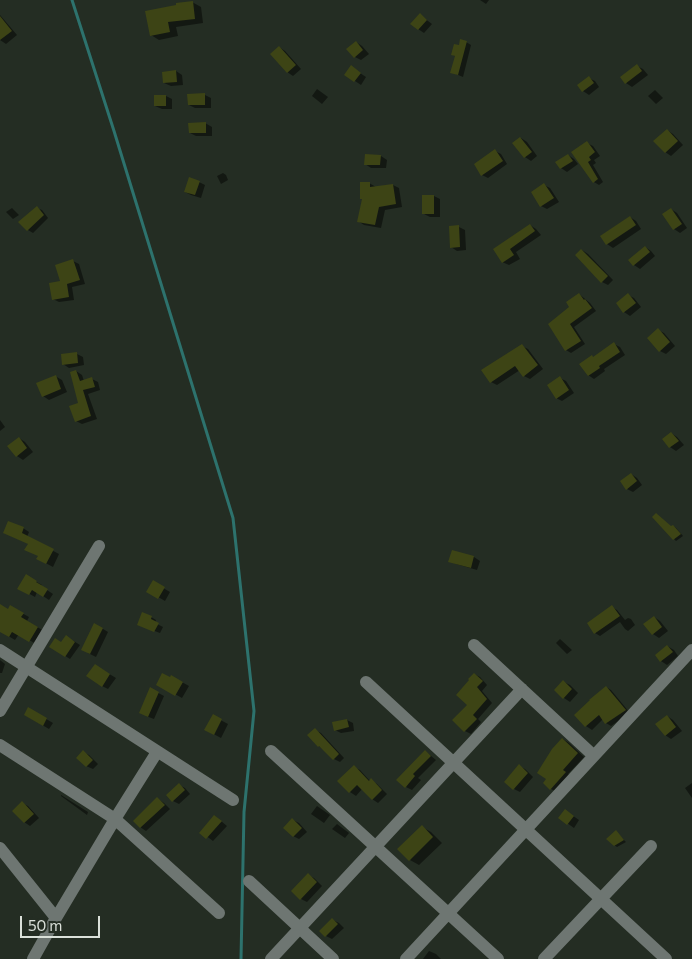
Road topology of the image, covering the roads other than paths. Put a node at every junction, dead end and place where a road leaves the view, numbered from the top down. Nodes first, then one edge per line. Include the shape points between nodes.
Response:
1 (99, 546) dead end
2 (474, 645) dead end
3 (0, 650) edge
4 (692, 650) edge
5 (26, 667) junction
6 (366, 682) dead end
7 (522, 690) junction
8 (0, 711) edge
9 (0, 745) edge
10 (271, 751) dead end
11 (157, 752) junction
12 (594, 756) junction
13 (453, 763) junction
14 (233, 800) dead end
15 (115, 819) junction
16 (526, 830) junction
17 (651, 846) dead end
18 (376, 847) junction
19 (0, 848) edge
20 (249, 881) dead end
21 (601, 899) junction
22 (218, 913) dead end
23 (448, 913) junction
24 (56, 918) junction
25 (300, 928) junction
26 (33, 959) edge
27 (271, 959) edge
28 (333, 959) edge
29 (406, 959) edge
30 (498, 959) edge
31 (544, 959) edge
32 (666, 959) edge

1 - 5 street
2 - 7 street
3 - 5 street
4 - 12 street
5 - 8 street
5 - 11 street
6 - 13 street
7 - 12 street
7 - 13 street
9 - 15 street
10 - 18 street
11 - 14 street
11 - 15 street
12 - 16 street
13 - 16 street
13 - 18 street
15 - 22 street
15 - 24 street
16 - 21 street
16 - 23 street
17 - 21 street
18 - 23 street
18 - 25 street
19 - 24 street
20 - 25 street
21 - 31 street
21 - 32 street
23 - 29 street
23 - 30 street
24 - 26 street
25 - 27 street
25 - 28 street

